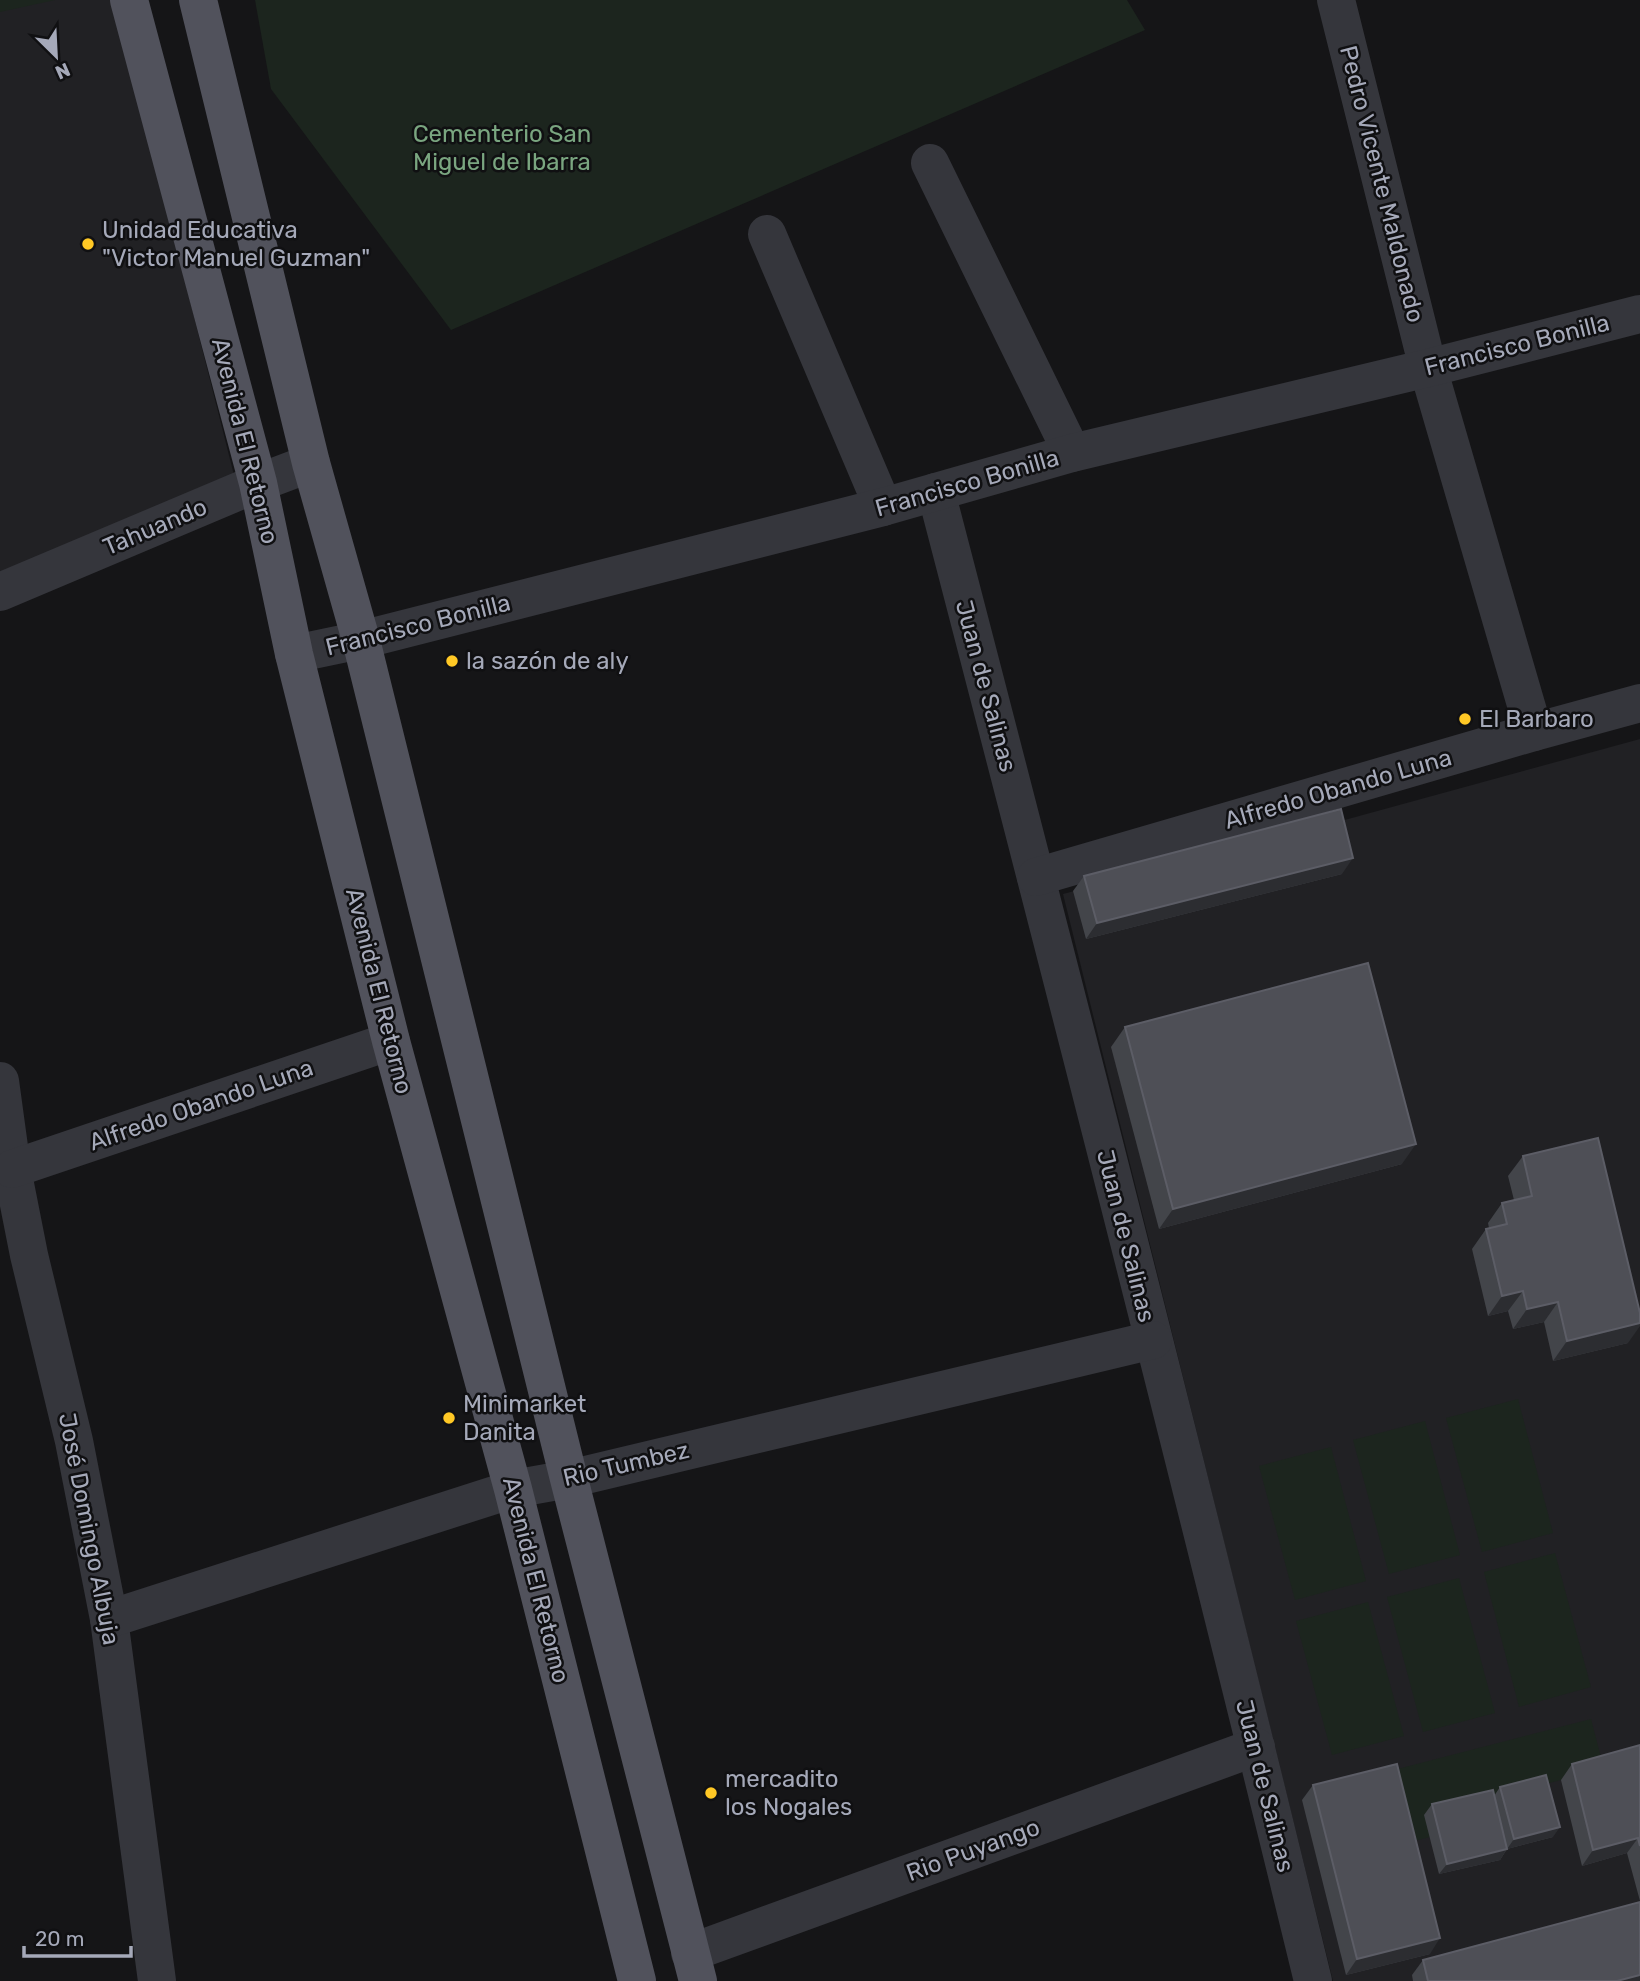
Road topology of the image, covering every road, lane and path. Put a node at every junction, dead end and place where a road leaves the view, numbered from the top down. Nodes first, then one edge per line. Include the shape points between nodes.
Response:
1 (129, 0) edge
2 (198, 0) edge
3 (1336, 0) edge
4 (930, 163) dead end
5 (767, 234) dead end
6 (1640, 314) edge
7 (1428, 368) junction
8 (1072, 453) junction
9 (311, 463) junction
10 (258, 483) junction
11 (936, 492) junction
12 (883, 507) junction
13 (0, 592) edge
14 (361, 640) junction
15 (294, 654) junction
16 (1640, 703) edge
17 (1534, 732) junction
18 (1036, 877) junction
19 (391, 1041) junction
20 (0, 1081) edge
21 (12, 1169) junction
22 (15, 1260) edge
23 (1153, 1340) junction
24 (569, 1479) junction
25 (513, 1489) junction
26 (109, 1619) junction
27 (1256, 1747) junction
28 (694, 1967) edge
29 (157, 1981) edge
30 (637, 1981) edge
31 (1313, 1981) edge

1 - 10 main road, Avenida El Retorno
2 - 9 main road
3 - 7 street, Pedro Vicente Maldonado
4 - 8 street
5 - 12 street
6 - 7 street, Francisco Bonilla
7 - 8 street, Francisco Bonilla
7 - 17 street, Pedro Vicente Maldonado
8 - 11 street, Francisco Bonilla
9 - 10 street, Tahuando
9 - 14 main road
10 - 13 street, Tahuando
10 - 15 main road, Avenida El Retorno
11 - 12 street, Francisco Bonilla
11 - 18 street, Juan de Salinas
12 - 14 street, Francisco Bonilla
14 - 15 street, Francisco Bonilla
14 - 24 main road
15 - 19 main road, Avenida El Retorno
16 - 17 street, Alfredo Obando Luna
17 - 18 street, Alfredo Obando Luna
18 - 23 street, Juan de Salinas
19 - 21 street, Alfredo Obando Luna
19 - 25 main road, Avenida El Retorno
20 - 21 street, José Domingo Albuja
21 - 22 street, José Domingo Albuja
22 - 26 street, José Domingo Albuja via 74,1441
23 - 24 street, Rio Tumbez
23 - 27 street, Juan de Salinas
24 - 25 street, Rio Tumbez
24 - 28 main road
25 - 26 street, Rio Tumbez
25 - 30 main road, Avenida El Retorno
26 - 29 street, José Domingo Albuja
27 - 28 street, Rio Puyango
27 - 31 street, Juan de Salinas

